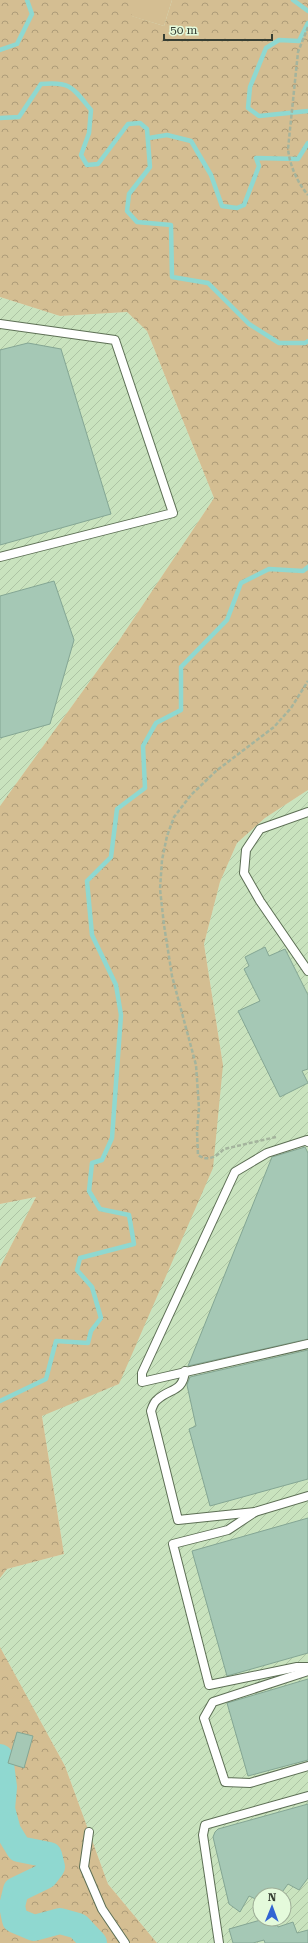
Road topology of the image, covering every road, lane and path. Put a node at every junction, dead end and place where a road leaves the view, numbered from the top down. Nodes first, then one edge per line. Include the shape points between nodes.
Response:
1 (308, 27) edge
2 (308, 195) edge
3 (0, 324) edge
4 (0, 557) edge
5 (308, 681) edge
6 (308, 812) edge
7 (308, 971) edge
8 (277, 1137) dead end
9 (308, 1141) edge
10 (308, 1344) edge
11 (185, 1371) junction
12 (308, 1496) edge
13 (255, 1512) junction
14 (308, 1667) edge
15 (308, 1671) edge
16 (308, 1766) edge
17 (308, 1796) edge
18 (89, 1832) dead end
19 (125, 1943) edge
20 (219, 1943) edge

1 - 2 path via 298,52 288,149 289,163
3 - 4 lane via 115,340 173,513
5 - 8 path via 291,708 274,727 216,771 191,795 174,817 165,848 160,889 172,976 196,1065 199,1108 198,1155 203,1159 210,1159 224,1149
6 - 7 lane via 260,829 246,850 244,873
9 - 11 lane via 267,1153 235,1172 142,1373 142,1382
10 - 11 lane
11 - 13 lane via 184,1381 157,1400 151,1411 178,1520
12 - 13 lane
13 - 14 lane via 228,1530 173,1544 209,1685
15 - 16 lane via 213,1702 204,1718 225,1782 250,1783
17 - 20 lane via 205,1825 203,1834
18 - 19 lane via 84,1867 102,1908

